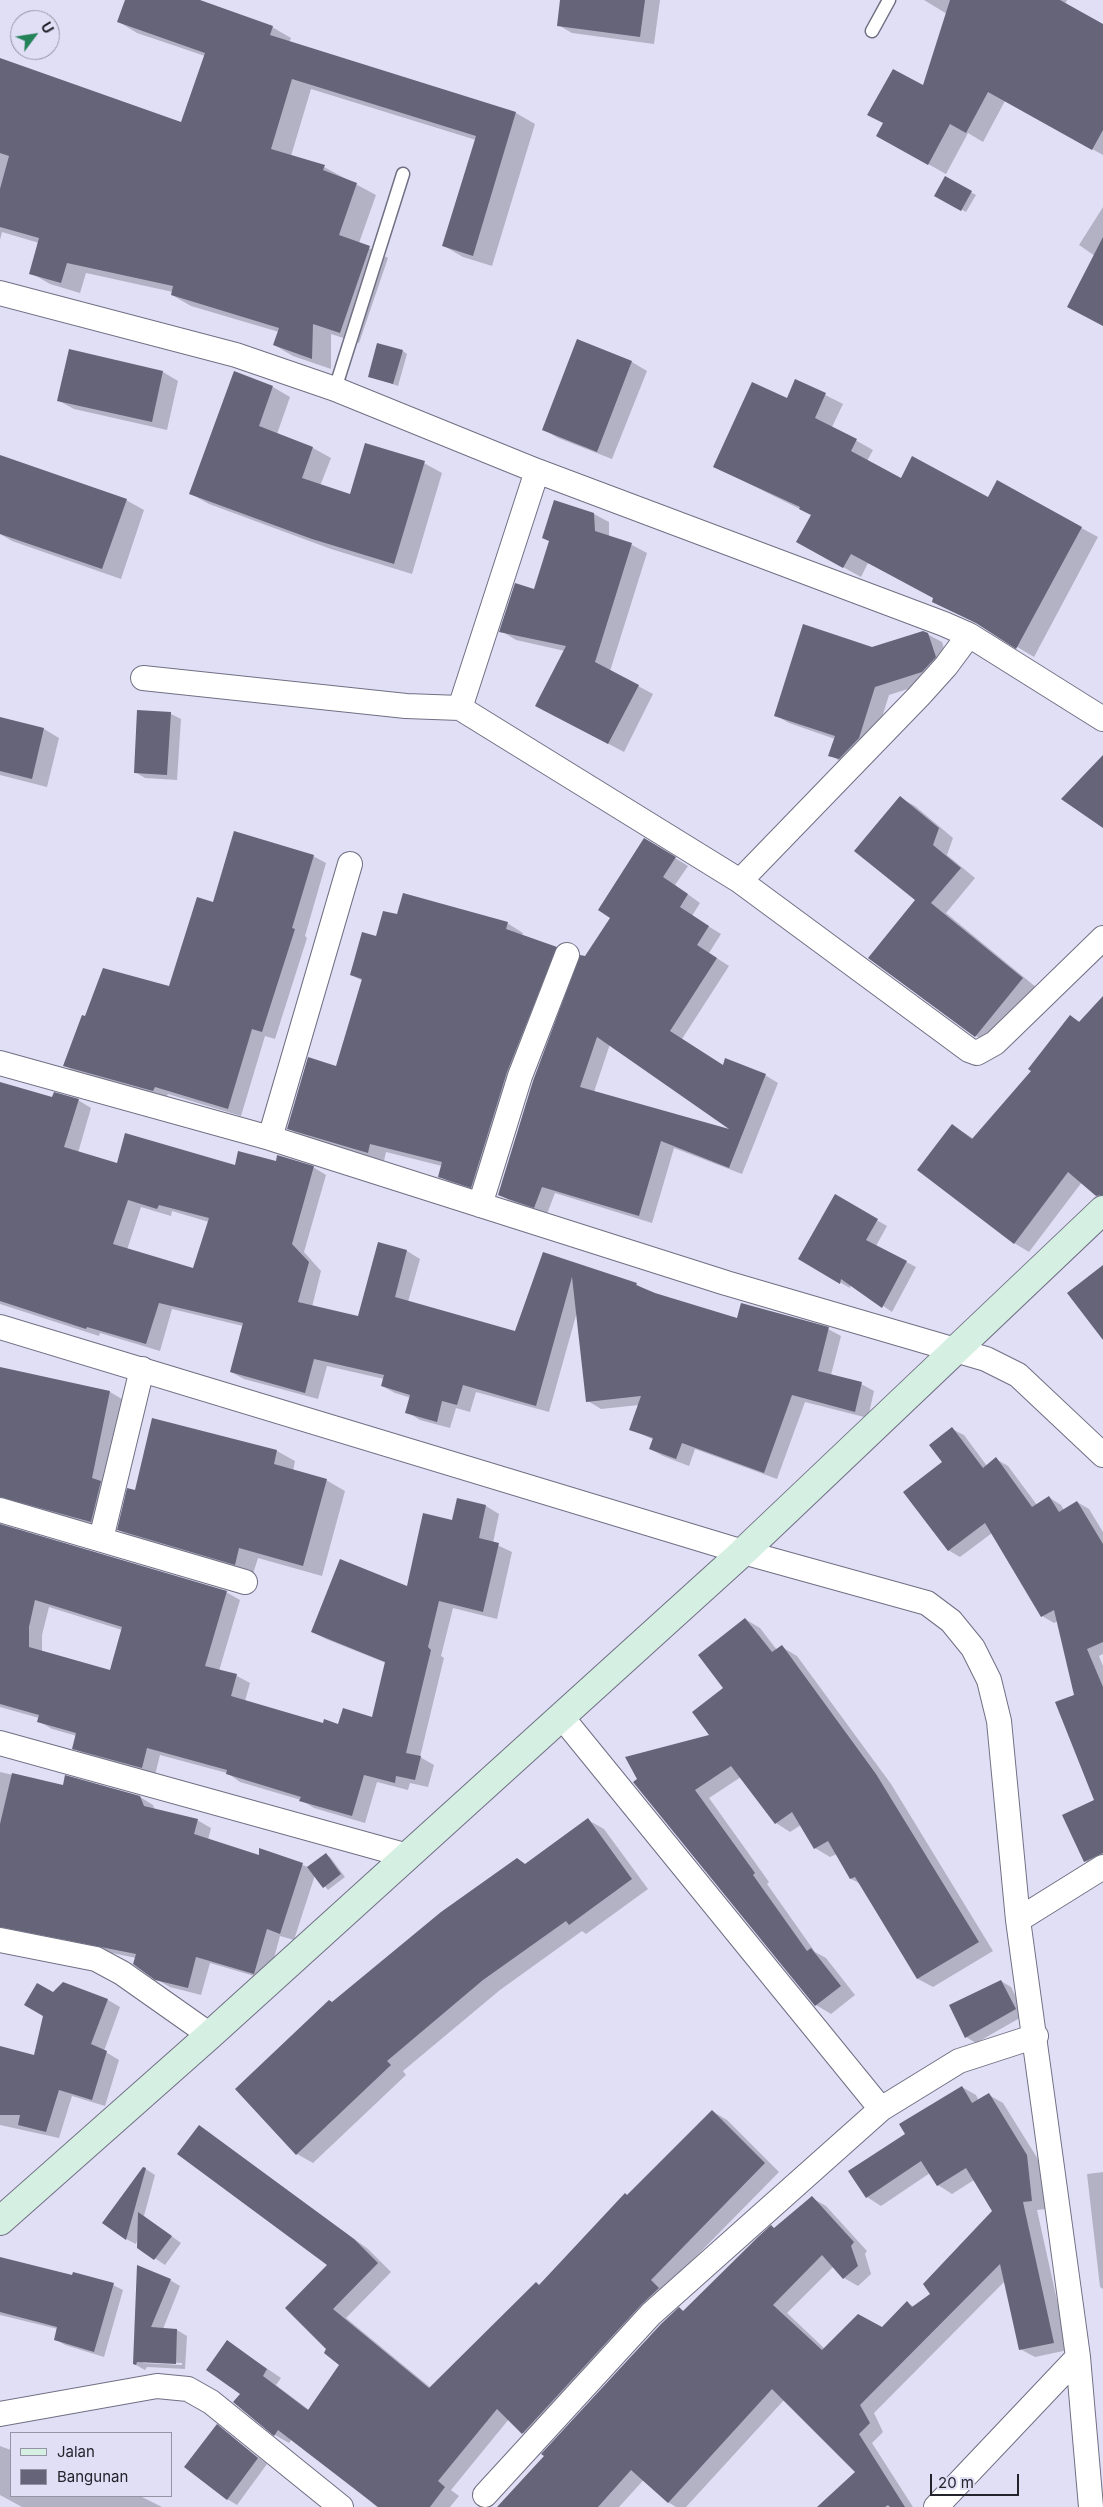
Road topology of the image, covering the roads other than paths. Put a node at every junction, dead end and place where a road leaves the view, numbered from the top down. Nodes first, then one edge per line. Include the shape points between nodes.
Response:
1 (889, 0) edge
2 (872, 31) dead end
3 (403, 174) dead end
4 (0, 293) edge
5 (335, 389) junction
6 (537, 471) junction
7 (969, 635) junction
8 (143, 678) dead end
9 (460, 708) junction
10 (1103, 719) edge
11 (350, 864) dead end
12 (740, 881) junction
13 (1103, 938) edge
14 (567, 955) dead end
15 (0, 1063) edge
16 (270, 1138) junction
17 (480, 1205) junction
18 (1103, 1210) edge
19 (0, 1326) edge
20 (957, 1350) junction
21 (142, 1369) junction
22 (1103, 1455) edge
23 (0, 1510) edge
24 (101, 1539) junction
25 (744, 1552) junction
26 (245, 1582) dead end
27 (561, 1716) junction
28 (0, 1743) edge
29 (408, 1856) junction
30 (1103, 1867) edge
31 (1018, 1920) junction
32 (0, 1940) edge
33 (210, 2036) junction
34 (1036, 2036) junction
35 (881, 2110) junction
36 (0, 2221) edge
37 (1078, 2357) junction
38 (0, 2414) edge
39 (485, 2495) dead end
40 (341, 2507) edge
41 (936, 2507) edge
42 (1091, 2507) edge

1 - 2 lane
3 - 5 lane
4 - 5 street via 236,355
5 - 6 street
6 - 7 street
6 - 9 street
7 - 10 street
7 - 12 street via 919,696
8 - 9 street via 406,706
9 - 12 street
11 - 16 street
12 - 13 street via 977,1053 995,1043
14 - 17 street via 520,1076
15 - 16 street
16 - 17 street
17 - 20 street via 726,1283
18 - 20 main road
19 - 21 street
20 - 22 street via 1018,1375
20 - 25 main road
21 - 24 street
21 - 25 street
23 - 24 street
24 - 26 street
25 - 27 main road
25 - 31 street via 927,1603 951,1621 973,1648 989,1680 999,1721
27 - 29 main road
27 - 35 street
28 - 29 street
29 - 33 main road
30 - 31 street
31 - 34 street
32 - 33 street via 96,1959 122,1973
33 - 36 main road
34 - 35 street via 959,2061
34 - 37 street
35 - 39 street via 651,2314
37 - 41 street
37 - 42 street
38 - 40 street via 157,2386 188,2389 211,2402

